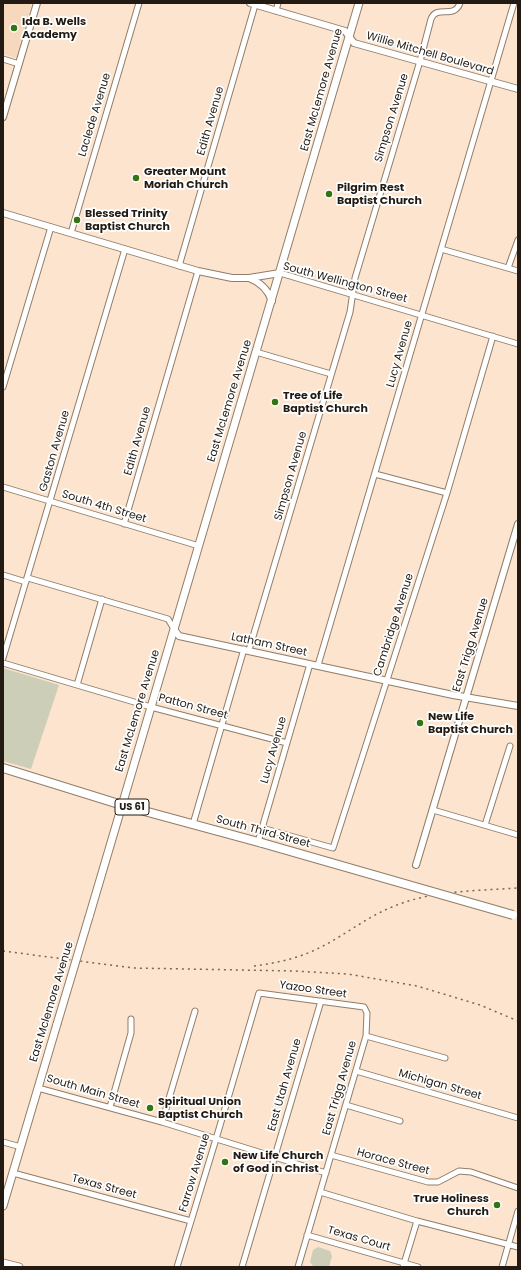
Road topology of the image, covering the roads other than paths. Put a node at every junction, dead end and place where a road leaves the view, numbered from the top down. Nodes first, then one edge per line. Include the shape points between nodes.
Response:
1 (36, 3) edge
2 (139, 3) edge
3 (278, 3) edge
4 (359, 3) edge
5 (460, 3) edge
6 (514, 3) edge
7 (253, 4) edge
8 (276, 11) junction
9 (349, 37) junction
10 (3, 59) edge
11 (420, 61) junction
12 (19, 64) junction
13 (491, 82) junction
14 (518, 89) edge
15 (3, 117) edge
16 (3, 213) edge
17 (51, 227) junction
18 (71, 233) junction
19 (518, 240) edge
20 (124, 249) junction
21 (441, 249) junction
22 (178, 266) junction
23 (508, 268) junction
24 (198, 271) junction
25 (518, 271) edge
26 (280, 273) junction
27 (249, 278) junction
28 (352, 295) junction
29 (272, 301) junction
30 (422, 315) junction
31 (493, 336) junction
32 (518, 344) edge
33 (256, 352) junction
34 (331, 374) junction
35 (3, 387) edge
36 (375, 474) junction
37 (3, 487) edge
38 (447, 493) junction
39 (50, 502) junction
40 (124, 524) junction
41 (518, 524) edge
42 (199, 546) junction
43 (3, 575) edge
44 (27, 580) junction
45 (102, 600) junction
46 (174, 629) junction
47 (247, 650) junction
48 (3, 658) edge
49 (3, 663) edge
50 (310, 664) junction
51 (318, 666) junction
52 (386, 680) junction
53 (77, 685) junction
54 (466, 697) junction
55 (518, 706) edge
56 (151, 707) junction
57 (222, 725) junction
58 (287, 743) junction
59 (510, 746) dead end
60 (3, 768) edge
61 (122, 805) junction
62 (432, 810) junction
63 (193, 824) junction
64 (486, 825) junction
65 (262, 828) junction
66 (518, 835) edge
67 (260, 842) junction
68 (416, 865) dead end
69 (515, 916) edge
70 (259, 993) joint
71 (321, 1001) junction
72 (364, 1007) joint
73 (195, 1011) dead end
74 (131, 1019) dead end
75 (366, 1036) junction
76 (445, 1058) dead end
77 (356, 1070) junction
78 (38, 1088) junction
79 (346, 1105) junction
80 (110, 1107) junction
81 (518, 1118) edge
82 (400, 1121) dead end
83 (162, 1122) junction
84 (216, 1138) junction
85 (3, 1142) edge
86 (21, 1147) junction
87 (331, 1155) junction
88 (274, 1157) junction
89 (326, 1173) junction
90 (13, 1174) junction
91 (518, 1188) edge
92 (320, 1192) junction
93 (3, 1204) edge
94 (518, 1211) edge
95 (191, 1221) junction
96 (417, 1221) junction
97 (307, 1235) junction
98 (508, 1245) junction
99 (518, 1248) edge
100 (3, 1263) edge
101 (404, 1265) edge
102 (20, 1267) edge
103 (177, 1267) edge
104 (242, 1267) edge
105 (298, 1267) edge
106 (418, 1267) edge
107 (502, 1267) edge

1 - 12 street
2 - 18 street, Laclede Avenue
3 - 8 street
4 - 9 main road, East McLemore Avenue
5 - 11 street, Simpson Avenue via 453,12 438,12 432,16
6 - 13 street, Lucy Avenue
7 - 8 street, Willie Mitchell Boulevard
7 - 22 street, Edith Avenue
8 - 9 street, Willie Mitchell Boulevard via 345,31
9 - 11 street, Willie Mitchell Boulevard via 354,43
9 - 26 main road, East McLemore Avenue
10 - 12 street
11 - 13 street, Willie Mitchell Boulevard
11 - 28 street, Simpson Avenue
12 - 15 street
13 - 14 street, Willie Mitchell Boulevard
13 - 21 street, Lucy Avenue
16 - 17 street, South Wellington Street
17 - 18 street, South Wellington Street
17 - 35 street
18 - 20 street, South Wellington Street
19 - 23 street
20 - 22 street, South Wellington Street
20 - 39 street, Gaston Avenue
21 - 23 street
21 - 30 street, Lucy Avenue
22 - 24 street, South Wellington Street
23 - 25 street
24 - 27 street, South Wellington Street via 232,278
24 - 40 street, Edith Avenue
26 - 27 street, South Wellington Street
26 - 28 street, South Wellington Street
26 - 29 main road, East McLemore Avenue
27 - 29 street via 263,287
28 - 30 street, South Wellington Street
28 - 34 street, Simpson Avenue via 350,312
29 - 33 main road, East McLemore Avenue
30 - 31 street, South Wellington Street
30 - 36 street, Lucy Avenue
31 - 32 street, South Wellington Street
31 - 38 street, Cambridge Avenue
33 - 34 street
33 - 42 main road, East McLemore Avenue
34 - 47 street, Simpson Avenue
36 - 38 street
36 - 51 street, Lucy Avenue
37 - 39 street, South 4th Street
38 - 52 street, Cambridge Avenue
39 - 40 street, South 4th Street
39 - 44 street, Gaston Avenue
40 - 42 street, South 4th Street
41 - 54 street, East Trigg Avenue
42 - 46 main road, East McLemore Avenue
43 - 44 street, Latham Street
44 - 45 street, Latham Street
44 - 48 street, Gaston Avenue
45 - 46 street, Latham Street via 168,619
45 - 53 street
46 - 47 street, Latham Street via 179,636
46 - 56 main road, East McLemore Avenue
47 - 50 street, Latham Street
47 - 57 street, Simpson Avenue
49 - 53 street, Patton Street
50 - 51 street, Latham Street
50 - 58 street, Lucy Avenue
51 - 52 street, Latham Street
52 - 54 street, Latham Street
52 - 65 street, Cambridge Avenue via 333,848
53 - 56 street, Patton Street
54 - 55 street, Latham Street
54 - 62 street, East Trigg Avenue
56 - 57 street, Patton Street
56 - 61 main road, East McLemore Avenue
57 - 58 street, Patton Street
57 - 63 street, Simpson Avenue
58 - 65 street, Lucy Avenue
59 - 64 street
60 - 61 main road, South Third Street / US 61
61 - 63 main road, South Third Street / US 61
61 - 78 main road, East Mclemore Avenue, bridge
62 - 64 street
62 - 68 street, East Trigg Avenue
63 - 67 main road, South Third Street / US 61
64 - 66 street
65 - 67 street, Lucy Avenue
67 - 69 main road, South Third Street / US 61, bridge
70 - 71 street, Yazoo Street
70 - 84 street, Farrow Avenue
71 - 72 street, Yazoo Street
71 - 88 street, East Utah Avenue
72 - 75 street, East Trigg Avenue via 367,1012
73 - 83 street
74 - 80 street via 131,1033
75 - 76 street
75 - 77 street, East Trigg Avenue
77 - 79 street, East Trigg Avenue
77 - 81 street, Michigan Street
78 - 80 street, South Main Street
78 - 86 main road, East Mclemore Avenue
79 - 82 street
79 - 87 street, East Trigg Avenue
80 - 83 street, South Main Street
83 - 84 street, South Main Street
84 - 88 street, South Main Street
84 - 95 street, Farrow Avenue
85 - 86 street
86 - 90 main road, East Mclemore Avenue
87 - 89 street, East Trigg Avenue
87 - 91 street, Horace Street via 428,1182 438,1182 459,1171 471,1172
88 - 89 street, South Main Street
88 - 104 street, East Utah Avenue
89 - 92 street, East Trigg Avenue
90 - 93 main road, East Mclemore Avenue
90 - 95 street, Texas Street
92 - 96 street
92 - 97 street, East Trigg Avenue
94 - 98 street
95 - 103 street, Farrow Avenue
96 - 98 street
96 - 101 street
97 - 101 street, Texas Court
97 - 105 street, East Trigg Avenue
98 - 99 street
98 - 107 street
100 - 102 main road
101 - 106 street

